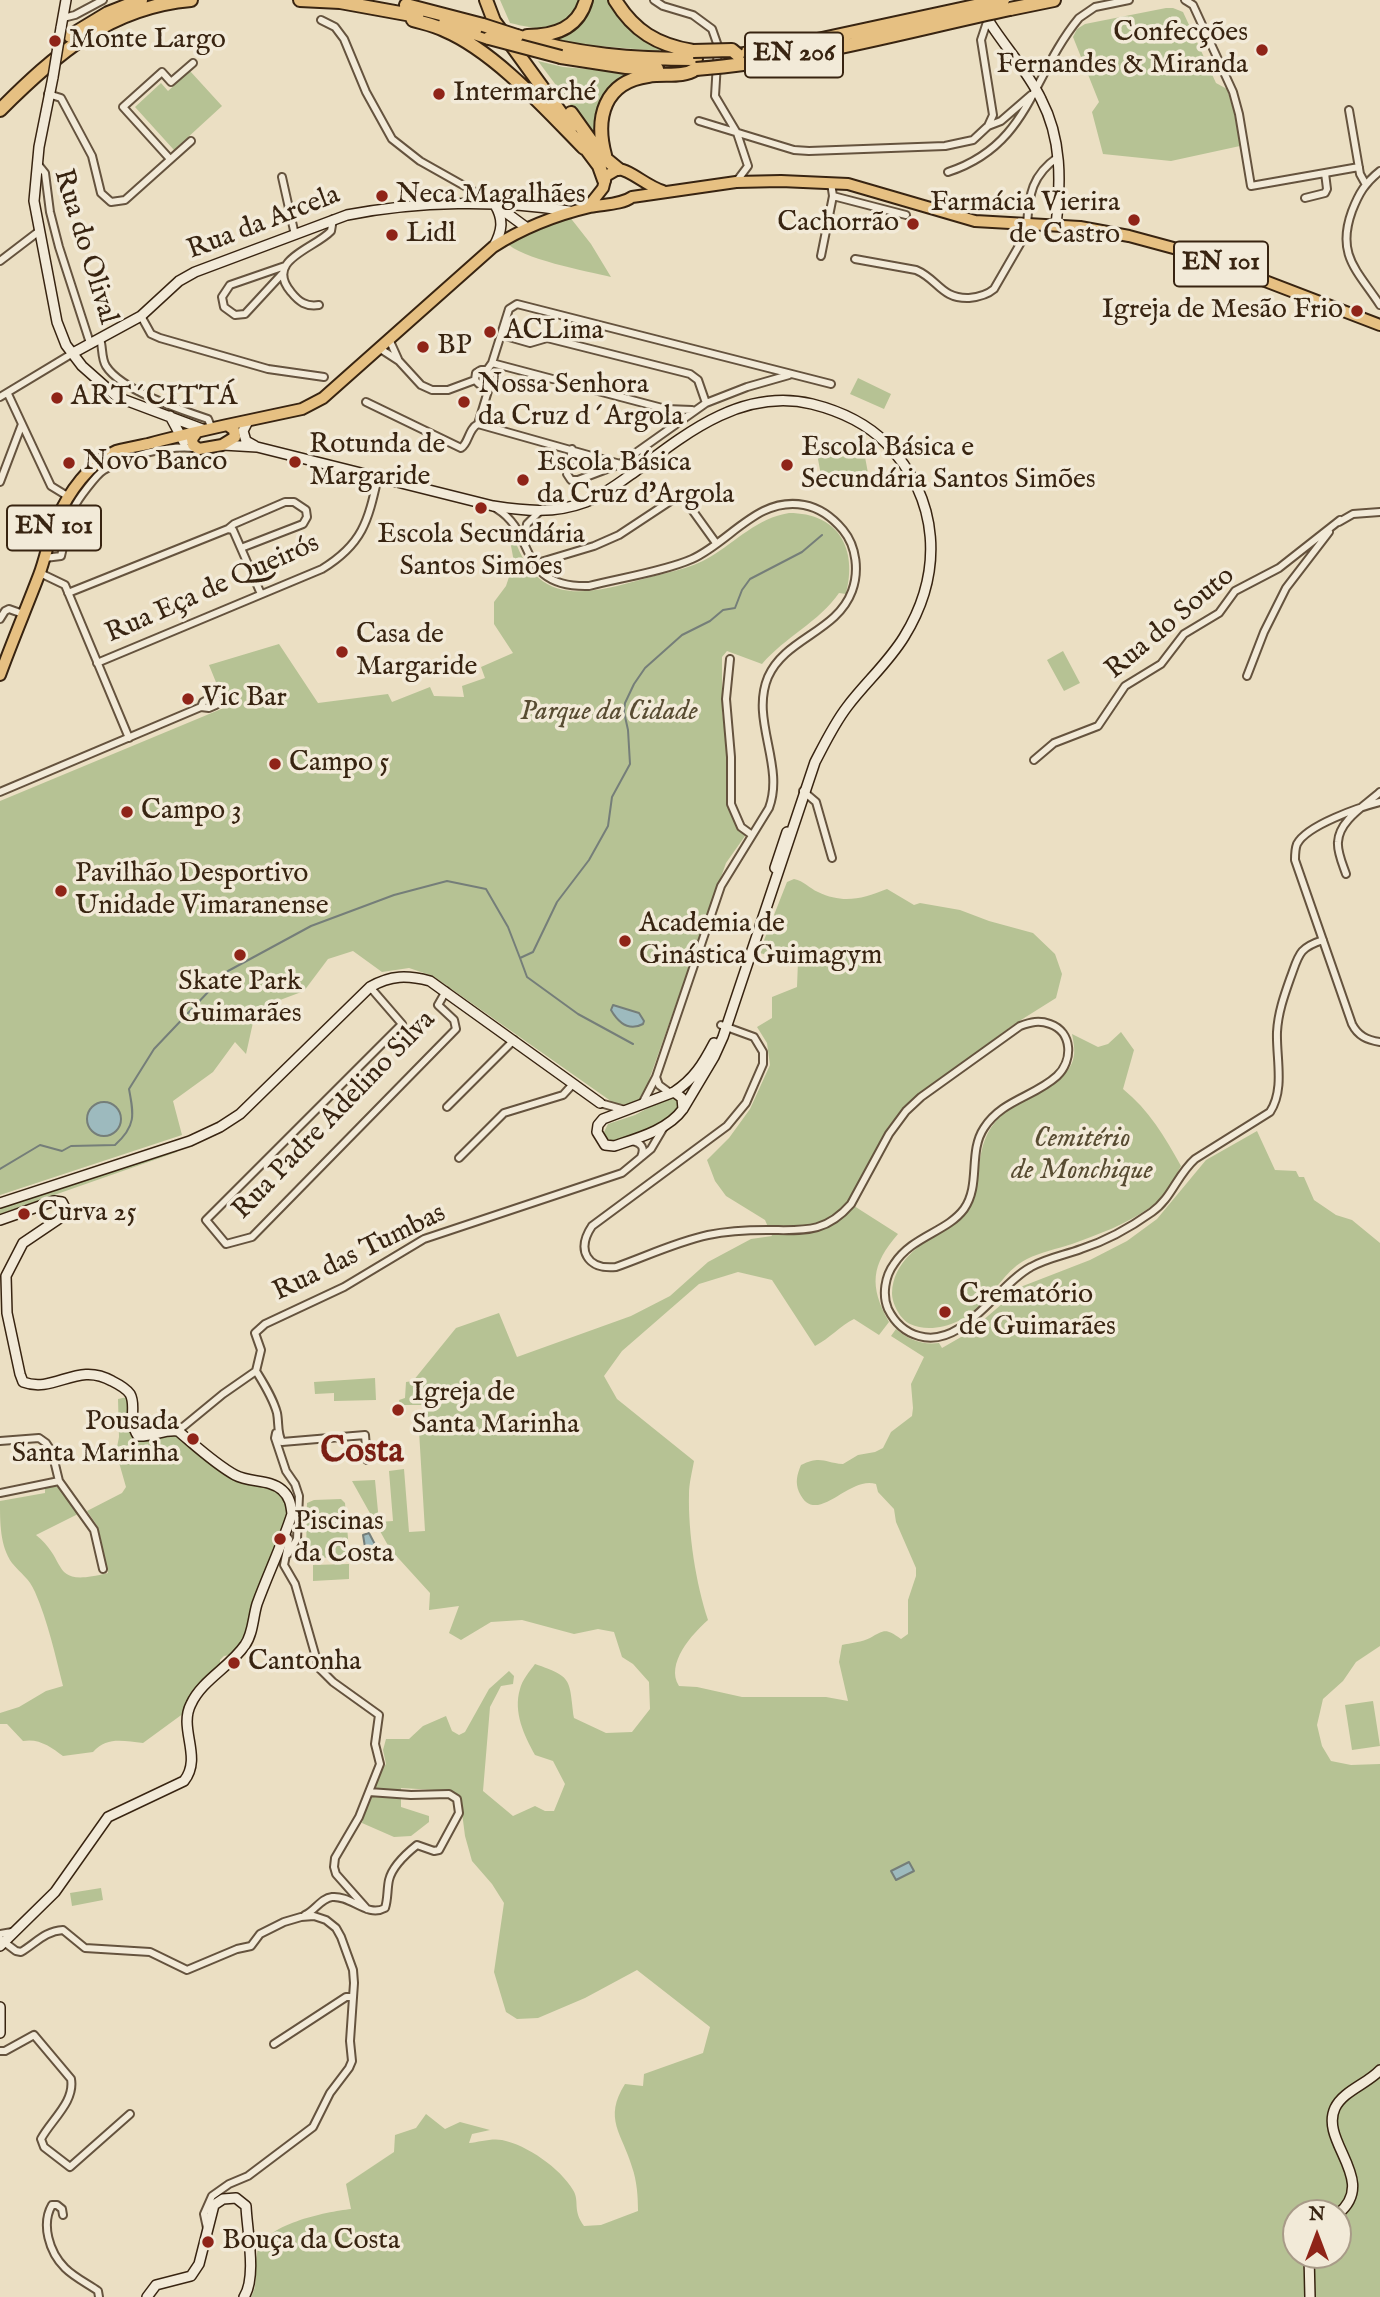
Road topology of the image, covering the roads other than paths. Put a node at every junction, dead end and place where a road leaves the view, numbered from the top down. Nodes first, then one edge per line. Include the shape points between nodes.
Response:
1 (66, 0) edge
2 (103, 0) edge
3 (141, 0) edge
4 (191, 0) edge
5 (300, 0) edge
6 (381, 0) edge
7 (486, 0) edge
8 (495, 0) edge
9 (586, 0) edge
10 (615, 0) edge
11 (654, 0) edge
12 (989, 0) edge
13 (1054, 0) edge
14 (1129, 0) edge
15 (1185, 0) edge
16 (1006, 5) edge
17 (410, 14) junction
18 (989, 18) junction
19 (321, 20) dead end
20 (62, 23) junction
21 (541, 40) junction
22 (695, 60) junction
23 (193, 63) dead end
24 (1036, 90) junction
25 (48, 94) junction
26 (0, 101) edge
27 (0, 110) edge
28 (1349, 110) dead end
29 (699, 121) dead end
30 (988, 126) junction
31 (737, 133) junction
32 (191, 141) dead end
33 (584, 148) junction
34 (1058, 157) junction
35 (170, 159) junction
36 (606, 159) junction
37 (37, 163) junction
38 (1359, 167) junction
39 (618, 169) junction
40 (1380, 171) edge
41 (948, 172) dead end
42 (1325, 173) junction
43 (282, 177) dead end
44 (634, 177) junction
45 (736, 182) junction
46 (831, 183) junction
47 (1365, 183) junction
48 (604, 184) junction
49 (665, 192) junction
50 (832, 196) junction
51 (632, 197) junction
52 (1305, 198) dead end
53 (901, 199) junction
54 (476, 202) junction
55 (616, 202) junction
56 (495, 205) junction
57 (517, 206) junction
58 (588, 207) junction
59 (892, 211) junction
60 (573, 212) junction
61 (906, 215) dead end
62 (333, 219) junction
63 (1014, 223) junction
64 (1029, 224) junction
65 (1055, 225) junction
66 (527, 228) junction
67 (38, 232) junction
68 (295, 235) junction
69 (1018, 244) junction
70 (494, 247) junction
71 (821, 256) dead end
72 (855, 259) dead end
73 (0, 261) edge
74 (285, 266) junction
75 (282, 274) junction
76 (319, 305) dead end
77 (1380, 305) edge
78 (141, 316) junction
79 (1380, 325) edge
80 (502, 335) junction
81 (389, 339) junction
82 (95, 341) junction
83 (379, 348) junction
84 (73, 354) junction
85 (399, 361) junction
86 (492, 363) junction
87 (487, 370) junction
88 (791, 374) junction
89 (324, 377) dead end
90 (475, 380) junction
91 (831, 384) dead end
92 (485, 385) junction
93 (8, 394) junction
94 (0, 397) edge
95 (366, 402) dead end
96 (706, 403) junction
97 (666, 409) junction
98 (694, 410) junction
99 (170, 416) junction
100 (250, 421) junction
101 (22, 424) junction
102 (478, 424) junction
103 (227, 425) junction
104 (670, 428) junction
105 (205, 430) junction
106 (239, 437) junction
107 (185, 442) junction
108 (222, 445) junction
109 (257, 447) junction
110 (572, 449) junction
111 (620, 464) junction
112 (378, 477) junction
113 (0, 482) edge
114 (69, 497) junction
115 (493, 506) junction
116 (516, 509) junction
117 (1380, 512) edge
118 (534, 513) junction
119 (509, 519) junction
120 (1340, 520) junction
121 (527, 524) junction
122 (514, 526) junction
123 (228, 529) junction
124 (716, 543) junction
125 (523, 545) junction
126 (242, 548) junction
127 (45, 558) junction
128 (534, 564) junction
129 (40, 573) junction
130 (68, 593) junction
131 (261, 594) junction
132 (23, 614) junction
133 (0, 620) edge
134 (730, 659) dead end
135 (97, 663) junction
136 (0, 676) edge
137 (1247, 676) dead end
138 (201, 707) dead end
139 (129, 738) junction
140 (1034, 760) dead end
141 (805, 791) junction
142 (0, 792) edge
143 (1380, 792) edge
144 (1380, 802) edge
145 (1362, 807) junction
146 (752, 835) junction
147 (832, 858) dead end
148 (1346, 874) dead end
149 (1323, 940) junction
150 (370, 987) junction
151 (446, 991) junction
152 (724, 1026) junction
153 (514, 1040) junction
154 (1380, 1042) edge
155 (656, 1077) junction
156 (573, 1084) junction
157 (672, 1092) junction
158 (600, 1103) junction
159 (642, 1105) junction
160 (447, 1107) dead end
161 (684, 1109) junction
162 (631, 1110) junction
163 (603, 1119) junction
164 (667, 1124) junction
165 (630, 1141) junction
166 (459, 1158) dead end
167 (640, 1158) junction
168 (0, 1203) edge
169 (0, 1220) edge
170 (256, 1371) junction
171 (278, 1424) junction
172 (178, 1431) junction
173 (0, 1441) edge
174 (367, 1460) dead end
175 (59, 1481) junction
176 (0, 1493) edge
177 (285, 1534) junction
178 (288, 1554) junction
179 (103, 1569) dead end
180 (369, 1793) junction
181 (367, 1909) junction
182 (302, 1917) junction
183 (1, 1940) edge
184 (353, 1997) junction
185 (0, 2007) edge
186 (0, 2033) edge
187 (274, 2044) dead end
188 (0, 2051) edge
189 (1380, 2070) edge
190 (130, 2114) dead end
191 (1351, 2199) edge
192 (63, 2215) dead end
193 (207, 2230) junction
194 (1309, 2269) edge
195 (99, 2297) edge
196 (147, 2297) edge
197 (244, 2297) edge
198 (1310, 2297) edge

1 - 20 street
2 - 20 street
3 - 26 highway via 108,13 61,43
4 - 27 highway via 142,10 88,34 42,68
5 - 17 highway
6 - 21 highway, bridge
7 - 33 highway via 494,21
8 - 36 highway via 502,19
9 - 21 highway via 569,27
10 - 22 highway via 638,30
11 - 31 street via 693,15 712,29 718,46 715,96
12 - 18 street
13 - 16 highway, EN 206
14 - 24 street via 1095,7 1079,18
15 - 42 street via 1193,5 1233,92 1251,186
16 - 22 highway, EN 206, bridge via 741,65
16 - 22 highway, EN 206, bridge
17 - 22 highway, EN 206, bridge via 561,58 626,67
17 - 33 highway via 413,20 443,29 475,47
18 - 24 street
18 - 30 street via 981,40 993,115
19 - 54 street via 335,27 344,39 392,139 472,191
20 - 25 street, bridge
21 - 22 highway, EN 206 via 569,50
22 - 36 highway via 687,75 634,79 612,95 600,125
23 - 35 street via 171,82 162,72 123,107
24 - 30 street via 1001,121
24 - 34 street via 1049,116
24 - 41 street via 1002,141 977,160
25 - 35 street via 61,98 92,156 101,193 111,202 125,200
25 - 37 street
28 - 38 street
29 - 31 street
30 - 31 street via 973,140 945,146 830,152 794,150
31 - 45 street via 748,166
32 - 35 street
33 - 48 highway via 599,166
34 - 64 street via 1030,191
34 - 65 street
36 - 39 highway
37 - 67 street via 34,201
37 - 82 street, Rua do Olival via 45,173 59,247
38 - 42 street
38 - 47 street
39 - 44 main road
39 - 48 main road via 609,173
40 - 47 street
42 - 52 street via 1325,193
43 - 68 street
44 - 49 main road
44 - 51 main road
45 - 46 main road, EN 101
45 - 49 main road, EN 101
46 - 50 street
46 - 53 main road, EN 101
47 - 77 street via 1349,221 1346,247
48 - 55 main road via 606,194
48 - 58 main road
49 - 51 main road, EN 101
50 - 59 street
50 - 71 street
51 - 55 main road, EN 101
53 - 59 street
53 - 63 main road, EN 101 via 975,221
54 - 56 street, Rua da Arcela
54 - 62 street, Rua da Arcela via 365,211
55 - 58 main road, EN 101
56 - 57 street, Rua da Arcela
56 - 66 street
56 - 70 street via 502,221
57 - 60 street, Rua da Arcela
57 - 66 street
58 - 60 main road, EN 101
59 - 61 street
60 - 66 main road, EN 101
62 - 68 street, Rua da Arcela
62 - 74 street via 327,235
63 - 64 main road, EN 101
63 - 69 street
64 - 65 main road, EN 101
64 - 69 street
65 - 79 main road, EN 101 via 1129,236 1192,253
66 - 70 main road, EN 101
67 - 73 street
67 - 84 street via 57,322
68 - 78 street, Rua da Arcela via 194,272
69 - 72 street via 994,289 974,297 958,298 944,292 916,270
70 - 81 main road, EN 101
74 - 75 street
74 - 75 street via 230,285 222,297 224,307 235,315 245,314
75 - 76 street via 300,302
78 - 82 street, Rua da Arcela
78 - 89 street via 151,334 160,338 268,369
80 - 86 street
80 - 88 street via 509,309 517,304
80 - 96 street via 530,342 547,338 690,374 698,380
81 - 83 main road, EN 101
81 - 85 street
82 - 84 street, Rua da Arcela
82 - 105 street, Rua do Olival via 116,377 208,419
83 - 85 street
83 - 100 main road, EN 101 via 323,398 302,409
84 - 93 street, Rua da Arcela
84 - 99 street via 117,397
85 - 90 street via 421,385 432,390 448,390
86 - 87 street
86 - 97 street
87 - 90 street via 476,373
87 - 92 street via 490,381
88 - 91 street
88 - 96 street
90 - 92 street
92 - 102 street via 488,391
93 - 94 street, Rua da Arcela
93 - 101 street
95 - 102 street via 461,448
96 - 98 street
97 - 98 street
97 - 104 street
98 - 104 street
99 - 105 street
99 - 107 street
100 - 103 main road, EN 101
100 - 106 main road, EN 101
101 - 113 street
101 - 114 street via 51,486
102 - 110 street
103 - 105 main road, EN 101
103 - 106 main road
104 - 111 street
105 - 107 main road
106 - 108 main road, EN 101
106 - 109 street
107 - 108 main road, EN 101
107 - 114 main road, EN 101 via 116,451 96,463
107 - 127 street via 183,447 139,455 103,470 74,506 61,555
108 - 109 street
109 - 112 street
110 - 111 street
110 - 111 street via 567,474 571,480
112 - 115 street
112 - 131 street, Rua Eça de Queirós via 367,522 345,553 322,569
114 - 127 main road, EN 101 via 56,520
115 - 116 street
115 - 119 street
116 - 118 street
116 - 119 street
117 - 120 street
118 - 121 street
118 - 141 street via 567,508 601,495 692,429 737,407 778,400 804,402 830,409 878,436 910,472 922,497 932,553 929,577 924,598 902,640 830,733
119 - 122 street
120 - 137 street via 1286,588
120 - 140 street, Rua do Souto via 1285,564 1234,591 1219,613 1184,634 1161,664 1125,686 1098,726 1054,743
121 - 122 street
121 - 125 street
122 - 125 street
123 - 126 street
123 - 126 street via 285,502 295,502 306,510 303,524
123 - 130 street
124 - 128 street via 690,560 589,586 565,584 543,574
124 - 128 street via 680,497 607,541
124 - 146 street via 769,507 797,504 837,522 848,536 856,567 844,607 783,654 768,678 763,712 774,780 769,808
125 - 128 street
126 - 131 street
127 - 129 main road, EN 101
129 - 130 street via 65,585
129 - 132 main road, EN 101
130 - 135 street
131 - 135 street, Rua Eça de Queirós
132 - 133 street via 9,609
132 - 136 main road, EN 101
134 - 146 street via 726,699 731,804 741,827
135 - 139 street
138 - 139 street
139 - 142 street
141 - 147 street via 816,802
141 - 152 street via 780,850
143 - 145 street
144 - 145 street
145 - 148 street via 1345,823 1338,841
145 - 149 street via 1305,835 1295,851 1296,868
146 - 155 street via 720,890
149 - 152 street via 1303,949 1284,996 1277,1032 1278,1090 1270,1112 1195,1159 1154,1211 1109,1238 1032,1266 979,1314 942,1336 908,1333 894,1320 886,1306 887,1276 912,1244 965,1208 975,1147 986,1124 1006,1105 1058,1076 1068,1052 1063,1032 1043,1021 1020,1026 921,1097 897,1122 851,1204 828,1224 813,1230 711,1234 616,1267 596,1265 583,1246 592,1226 727,1126 746,1103 763,1064 763,1052 754,1037
149 - 154 street via 1356,1032
150 - 151 street via 408,975
150 - 151 street, Rua Padre Adelino Silva via 402,1024 206,1220 226,1244 252,1237 456,1029 454,1020 438,1005
150 - 168 street via 220,1128
151 - 153 street
152 - 157 street via 696,1074
152 - 161 street via 714,1057
153 - 156 street
153 - 160 street
155 - 157 street via 659,1085
155 - 159 street
156 - 158 street
156 - 166 street via 563,1095 504,1114
157 - 159 street
157 - 161 street via 682,1098
158 - 162 street
158 - 163 street
159 - 162 street
161 - 164 street
162 - 163 street
163 - 165 street via 597,1132 605,1145
164 - 165 street
164 - 167 street
165 - 167 street via 642,1146
167 - 170 street, Rua das Tumbas via 610,1178 424,1239 333,1293 265,1324 255,1333 261,1350
169 - 172 street via 54,1201 64,1206 60,1218 23,1243 6,1276 7,1313 23,1382 35,1387 101,1374 129,1392 132,1427 138,1436
170 - 171 street via 272,1398
170 - 172 street
171 - 174 street via 282,1442 365,1435
171 - 178 street via 275,1438 299,1496 297,1539
172 - 177 street via 234,1475 282,1490 292,1514
173 - 175 street via 39,1438 47,1443
175 - 176 street
175 - 179 street via 94,1530
177 - 178 street
177 - 183 street via 256,1606 248,1641 190,1705 191,1772 184,1781 108,1817 55,1892
178 - 180 street via 284,1565 295,1584 319,1668 379,1714 375,1744 380,1765
180 - 181 street via 334,1867
180 - 181 street via 449,1794 457,1800 459,1813 439,1850 417,1845 396,1868 389,1878 385,1908
181 - 182 street via 335,1896
182 - 183 street via 269,1928 251,1946 187,1970 146,1952 85,1948 63,1930 44,1934 21,1952
182 - 184 street via 314,1916 336,1928 353,1970
184 - 187 street via 346,1997
184 - 193 street via 352,2061 313,2127 248,2176 212,2196 204,2214
185 - 186 street
188 - 190 street via 34,2035 71,2078 63,2109 41,2139 44,2147 70,2167
189 - 191 street via 1341,2099 1334,2110 1334,2129 1353,2190
192 - 195 street via 62,2209 52,2205 47,2213 47,2238 64,2267 98,2291
193 - 196 street via 191,2276 156,2286
193 - 197 street via 214,2205 223,2199 236,2197 246,2206 250,2288
194 - 198 street

